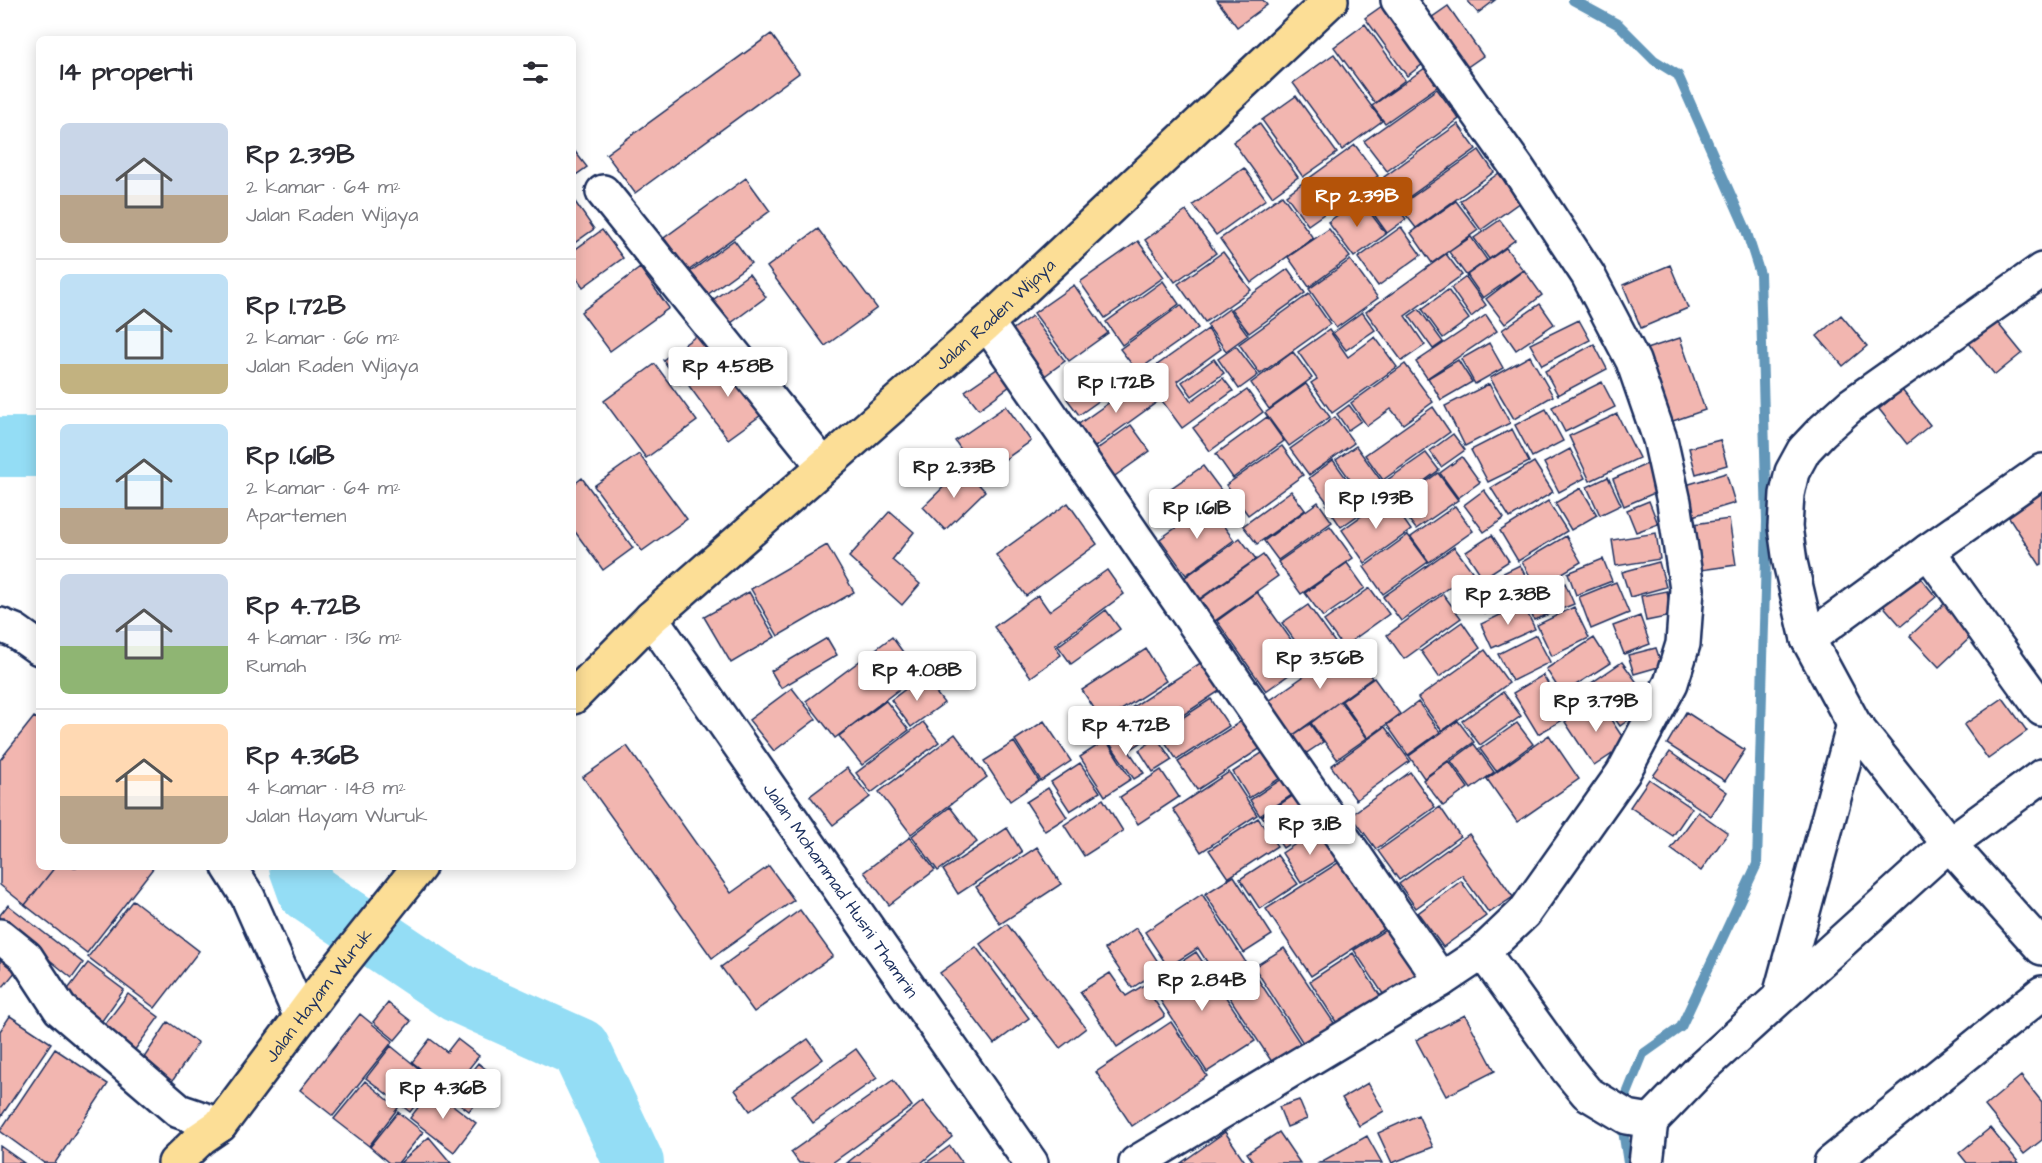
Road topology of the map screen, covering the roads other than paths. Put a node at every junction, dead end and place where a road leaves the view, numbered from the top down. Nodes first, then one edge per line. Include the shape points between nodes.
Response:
1 (1330, 0) edge
2 (1398, 0) edge
3 (603, 192) dead end
4 (2042, 270) edge
5 (987, 323) junction
6 (823, 465) junction
7 (2042, 471) edge
8 (1928, 551) junction
9 (651, 618) junction
10 (0, 625) edge
11 (1808, 639) junction
12 (36, 646) edge
13 (576, 694) edge
14 (2042, 709) edge
15 (1854, 724) junction
16 (2042, 776) edge
17 (1948, 844) junction
18 (231, 870) edge
19 (416, 870) edge
20 (0, 936) edge
21 (2042, 948) edge
22 (1483, 952) junction
23 (1441, 980) junction
24 (2042, 993) edge
25 (1780, 996) junction
26 (301, 1017) junction
27 (1639, 1119) junction
28 (220, 1125) junction
29 (175, 1163) edge
30 (211, 1163) edge
31 (1031, 1163) edge
32 (1136, 1163) edge
33 (1646, 1163) edge
34 (1831, 1163) edge

1 - 5 highway, Jalan Raden Wijaya
2 - 22 street via 1588,275 1633,361 1660,439 1687,590 1683,644 1671,683 1623,773 1524,913
3 - 6 street
4 - 11 street via 1851,405 1804,450 1792,472 1785,527
5 - 6 highway, Jalan Raden Wijaya
5 - 23 street
6 - 9 highway, Jalan Raden Wijaya
7 - 8 street
8 - 11 street
8 - 14 street
9 - 13 highway
9 - 31 street, Jalan Mohammad Husni Thamrin
10 - 12 street
11 - 15 street
15 - 17 street
15 - 25 street
16 - 17 street
17 - 21 street
17 - 25 street
18 - 26 street via 248,897
19 - 26 highway, Jalan Hayam Wuruk
20 - 28 street via 26,957 60,1010 179,1111
22 - 23 street
22 - 27 street via 1568,1070 1597,1100
23 - 32 street
24 - 34 street
25 - 27 street
26 - 28 highway, Jalan Hayam Wuruk
27 - 33 street
28 - 29 highway, Jalan Hayam Wuruk via 201,1137
28 - 30 highway, Jalan Hayam Wuruk

